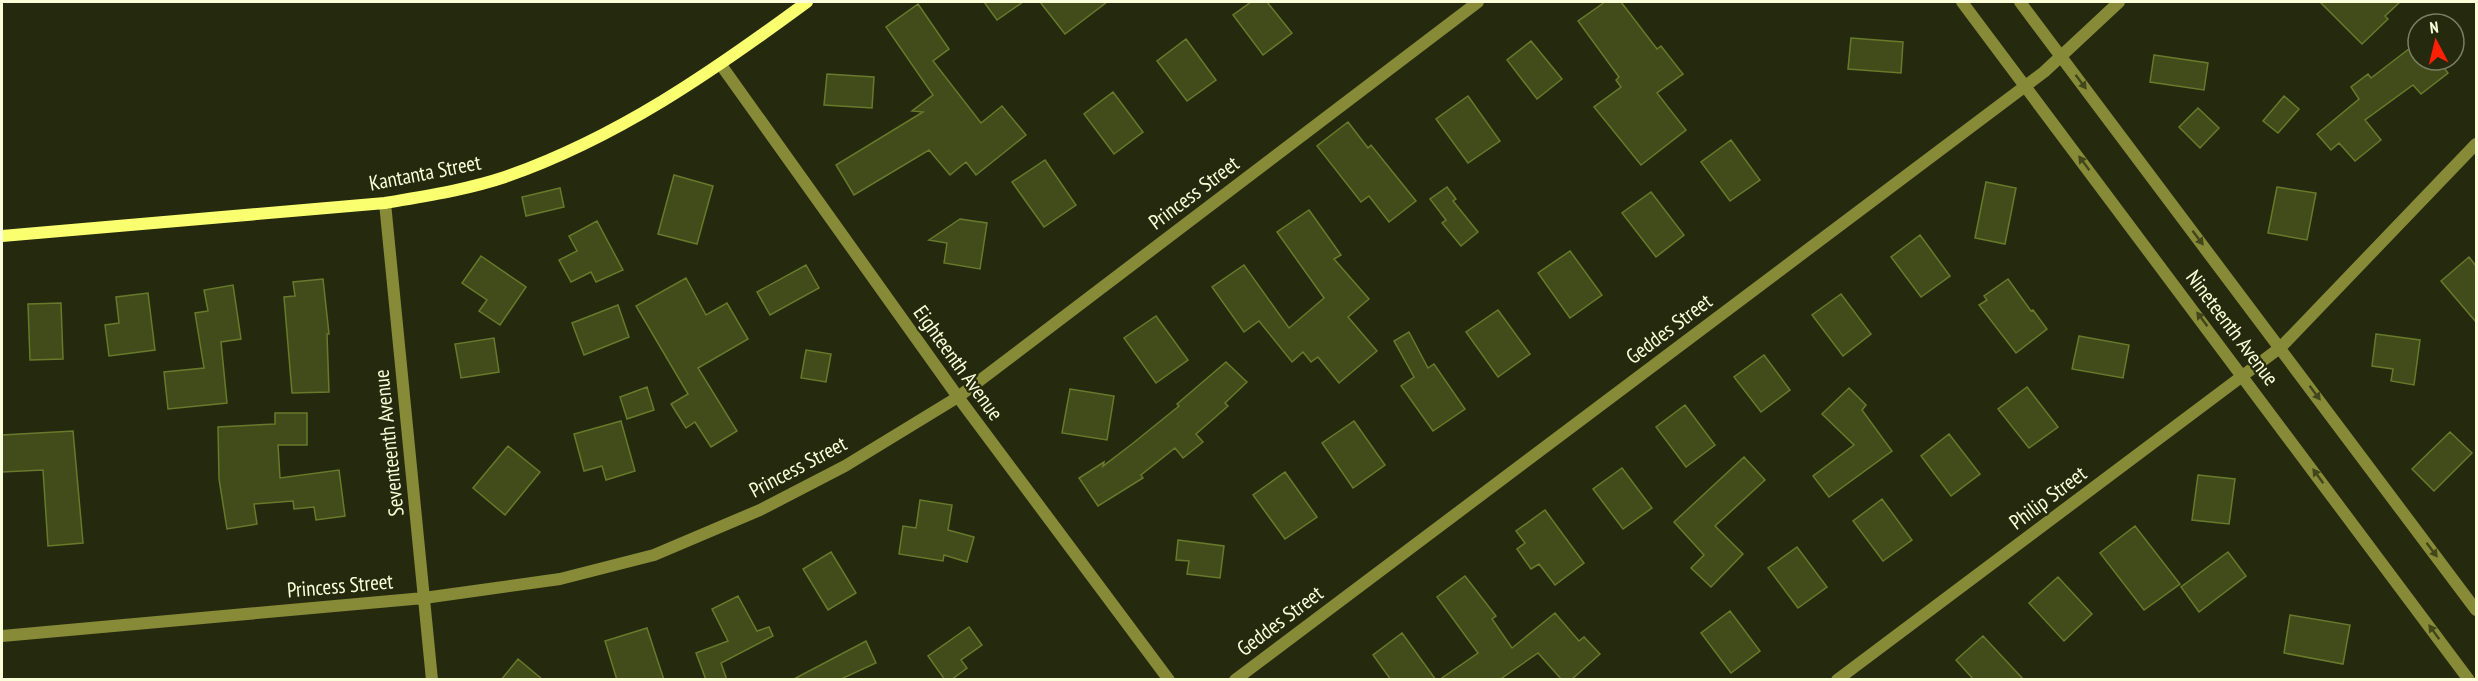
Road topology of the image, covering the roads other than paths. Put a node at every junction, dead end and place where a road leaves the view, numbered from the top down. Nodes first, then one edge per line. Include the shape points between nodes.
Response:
1 (807, 2) edge
2 (1478, 2) edge
3 (1962, 2) edge
4 (2020, 2) edge
5 (2119, 2) edge
6 (2062, 56) junction
7 (721, 65) junction
8 (2025, 85) junction
9 (2476, 144) edge
10 (385, 203) junction
11 (2, 236) edge
12 (2281, 347) junction
13 (2244, 376) junction
14 (958, 397) junction
15 (424, 598) junction
16 (2476, 610) edge
17 (2, 636) edge
18 (432, 680) edge
19 (1170, 680) edge
20 (1235, 680) edge
21 (1837, 680) edge
22 (2469, 680) edge

1 - 7 street, Kantanta Street
2 - 14 street, Princess Street
3 - 8 street, Nineteenth Avenue
4 - 6 street
5 - 6 street, Geddes Street
6 - 8 street, Geddes Street
6 -> 12 street
7 - 10 street, Kantanta Street via 624,126 575,149 504,178
7 - 14 street, Eighteenth Avenue
13 -> 8 street, Nineteenth Avenue
8 - 20 street, Geddes Street
9 - 12 street, Philip Street
10 - 11 street, Kantanta Street
10 - 15 street, Seventeenth Avenue
12 - 13 street, Philip Street
12 -> 16 street
13 - 21 street, Philip Street
22 -> 13 street, Nineteenth Avenue
14 - 15 street, Princess Street via 845,466 760,510 654,555 560,579
14 - 19 street, Eighteenth Avenue
15 - 17 street, Princess Street
15 - 18 street, Seventeenth Avenue

